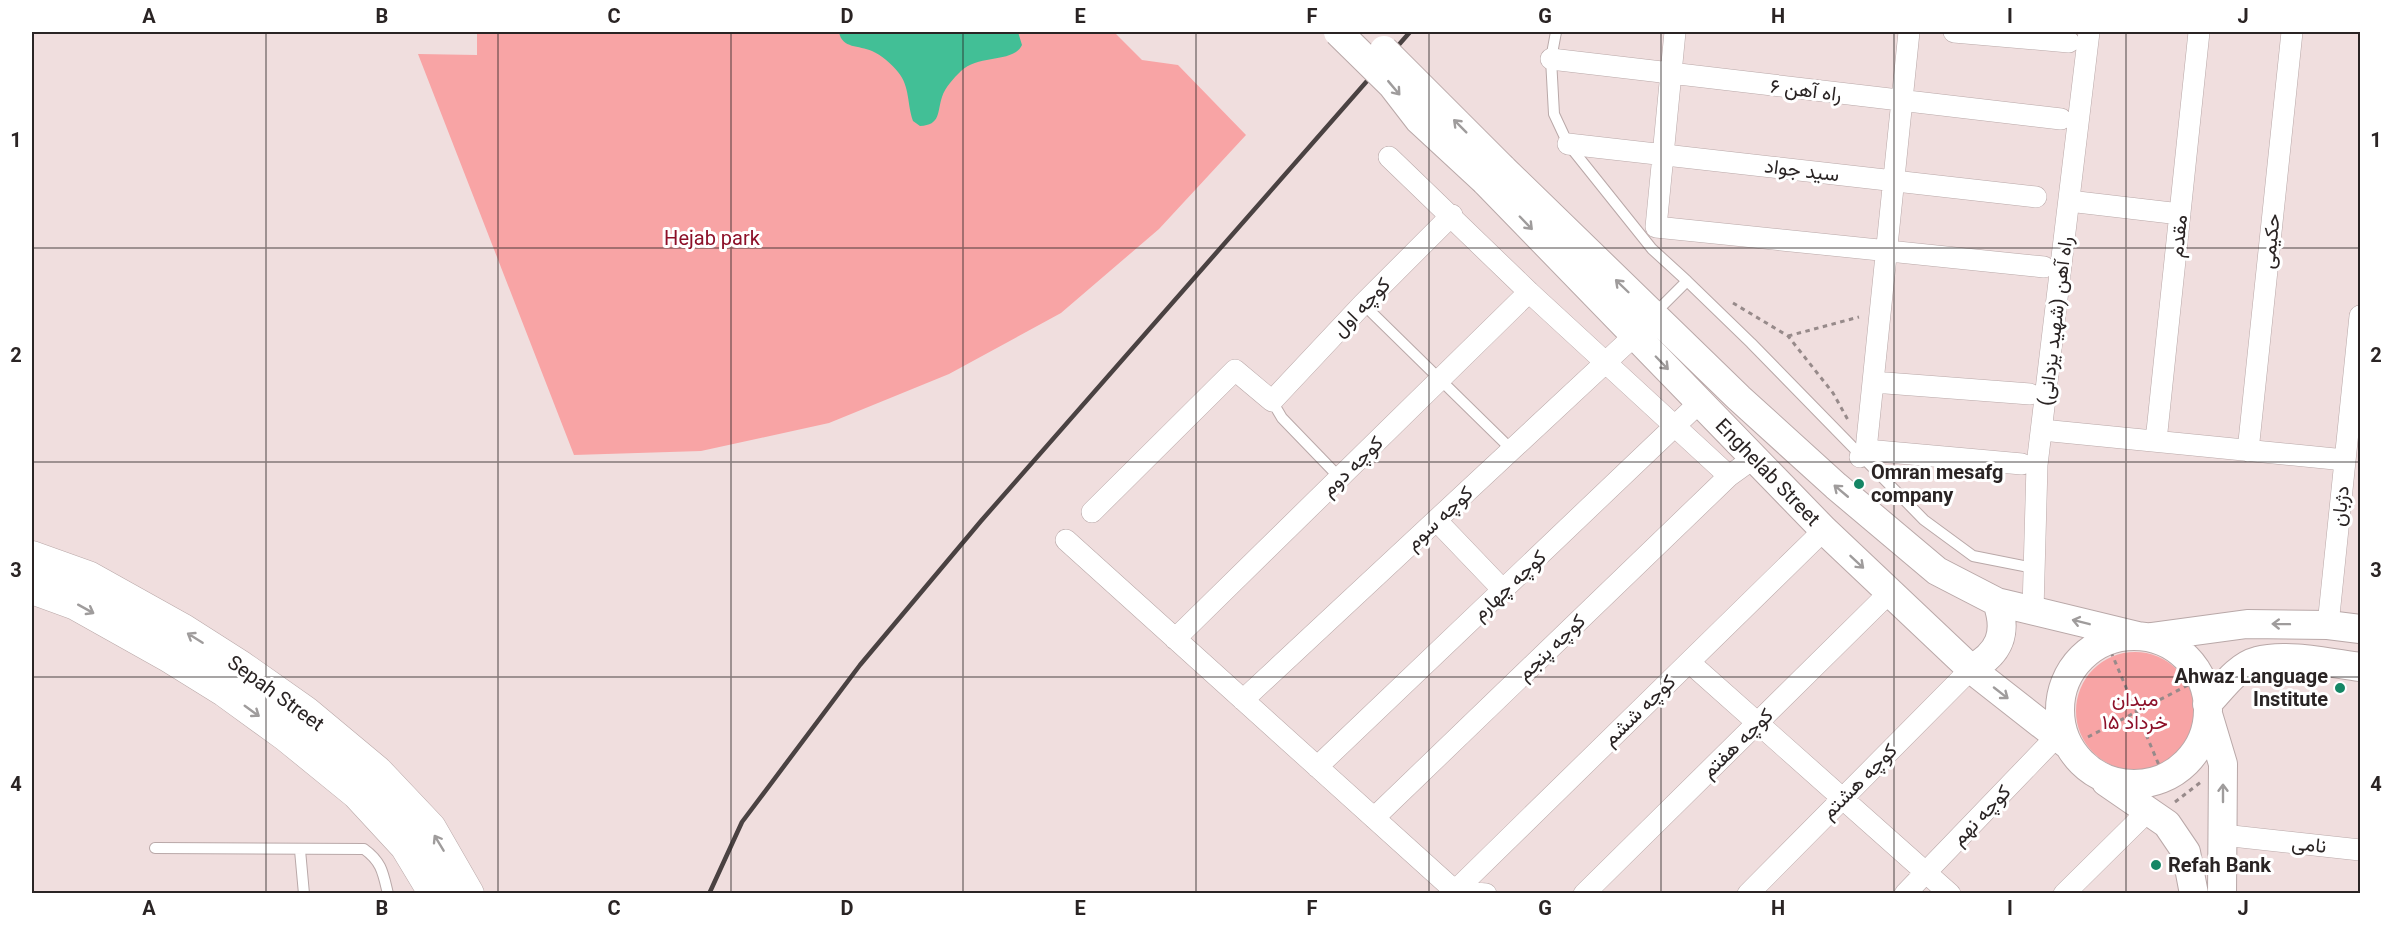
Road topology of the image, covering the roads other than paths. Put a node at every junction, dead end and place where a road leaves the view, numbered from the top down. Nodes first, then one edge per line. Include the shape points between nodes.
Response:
1 (1338, 32) edge
2 (1364, 32) edge
3 (1556, 32) edge
4 (1675, 32) edge
5 (1909, 32) edge
6 (1954, 32) edge
7 (2089, 32) edge
8 (2199, 32) edge
9 (2292, 32) edge
10 (1998, 34) edge
11 (2069, 42) dead end
12 (1551, 59) junction
13 (1671, 74) junction
14 (1902, 102) junction
15 (2061, 119) dead end
16 (1568, 144) junction
17 (1663, 154) junction
18 (1389, 157) dead end
19 (1493, 174) junction
20 (1893, 181) junction
21 (2036, 197) dead end
22 (2069, 201) junction
23 (2180, 214) junction
24 (1452, 215) junction
25 (1886, 251) junction
26 (2044, 267) dead end
27 (1687, 281) junction
28 (1529, 292) junction
29 (1363, 303) junction
30 (2361, 316) edge
31 (1644, 325) junction
32 (1605, 363) junction
33 (1440, 380) junction
34 (1873, 382) junction
35 (2030, 394) dead end
36 (1272, 401) junction
37 (1700, 402) junction
38 (1676, 427) junction
39 (2042, 430) junction
40 (2156, 441) junction
41 (1512, 450) junction
42 (2248, 451) junction
43 (1863, 453) junction
44 (1754, 458) junction
45 (2345, 460) junction
46 (2022, 464) dead end
47 (1729, 476) junction
48 (1340, 478) junction
49 (1092, 512) dead end
50 (1436, 520) junction
51 (1824, 530) junction
52 (1066, 540) dead end
53 (32, 557) edge
54 (2034, 568) junction
55 (32, 588) edge
56 (1503, 590) junction
57 (1890, 592) junction
58 (1997, 602) junction
59 (2033, 610) junction
60 (2328, 625) junction
61 (2361, 629) edge
62 (2143, 637) junction
63 (1176, 639) junction
64 (1689, 662) junction
65 (2361, 667) edge
66 (1971, 669) junction
67 (2205, 699) junction
68 (1243, 700) junction
69 (1758, 723) junction
70 (2070, 740) junction
71 (1317, 766) junction
72 (2092, 772) junction
73 (1843, 798) junction
74 (2153, 814) junction
75 (1374, 818) junction
76 (2223, 835) junction
77 (155, 848) dead end
78 (300, 850) junction
79 (2361, 850) edge
80 (1927, 872) junction
81 (1455, 891) junction
82 (304, 894) edge
83 (388, 894) edge
84 (435, 894) edge
85 (468, 894) edge
86 (1486, 894) edge
87 (1584, 894) edge
88 (1748, 894) edge
89 (1905, 894) edge
90 (1950, 894) edge
91 (2064, 894) edge
92 (2194, 894) edge
93 (2222, 894) edge

1 -> 19 main road, bridge via 1392,85 1419,120
19 -> 2 main road, bridge
3 - 12 lane
4 - 13 street
5 - 14 street
6 - 10 street
7 - 22 street, راه آهن (شهید یزدانی)
8 - 23 street, مقدم
9 - 42 street, حکیمی
10 - 11 street
12 - 13 street, راه آهن ۶
12 - 16 lane via 1554,114
13 - 14 street, راه آهن ۶
13 - 17 street
14 - 15 street, راه آهن ۶
14 - 20 street
16 - 17 street, سید جواد
16 - 27 lane via 1652,249
17 - 20 street, سید جواد
17 - 25 street via 1656,227
18 - 24 street
19 - 31 main road, Enghelab Street
20 - 21 street, سید جواد
20 - 25 street
22 - 23 street
22 - 39 street, راه آهن (شهید یزدانی)
23 - 40 street, مقدم
24 - 28 street
24 - 29 street, کوچه اول
25 - 26 street
25 - 34 street
27 - 31 lane
27 - 43 lane
28 - 32 street
28 - 33 street, کوچه دوم
29 - 33 lane
29 - 36 street, کوچه اول
30 - 45 street, دژبان
31 - 32 street, کوچه سوم
31 -> 37 main road, Enghelab Street
58 -> 31 main road, Enghelab Street via 1937,571
32 - 38 street
32 - 41 street, کوچه سوم
33 - 41 lane
33 - 48 street, کوچه دوم
34 - 35 street
34 - 43 street
36 - 48 lane via 1282,418
36 - 49 street via 1235,370
37 - 38 street, کوچه چهارم
37 - 44 main road, Enghelab Street
38 - 47 street
38 - 56 street, کوچه چهارم
39 - 40 street
39 - 54 street, راه آهن (شهید یزدانی)
40 - 42 street
41 - 50 street, کوچه سوم
42 - 45 street
43 - 46 street
43 - 54 lane via 1924,520 1973,556
44 - 47 street, کوچه پنجم
44 - 51 main road, Enghelab Street
45 - 60 street, دژبان
47 - 75 street, کوچه پنجم
48 - 63 street, کوچه دوم
50 - 56 street
50 - 68 street, کوچه سوم
51 -> 57 main road, Enghelab Street
51 - 64 street, کوچه ششم
52 - 63 street
85 -> 53 main road, Sepah Street via 430,828 377,772 305,712 173,624 88,577
54 - 59 street, راه آهن (شهید یزدانی)
55 -> 84 main road, Sepah Street via 76,604 167,655 287,736 357,793 406,846
56 - 71 street, کوچه چهارم
57 - 66 main road, Enghelab Street
57 - 69 street, کوچه هفتم
58 - 59 main road, Enghelab Street
58 - 66 main road via 2002,634 1996,649
62 -> 59 main road, Enghelab Street
60 - 61 main road, Enghelab Street
60 -> 62 main road, Enghelab Street via 2247,624
62 - 67 main road via 2175,648 2190,660
62 - 70 main road via 2119,637 2106,642 2084,655 2071,669 2059,706 2060,725
63 - 68 street
64 - 69 street
64 - 81 street, کوچه ششم
65 - 67 main road via 2283,658 2255,661
66 -> 70 main road, Enghelab Street
66 - 73 street, کوچه هشتم
67 - 72 main road via 2204,733 2183,766 2148,783 2110,781
76 -> 67 main road via 2223,764
68 - 71 street
69 - 73 street
69 - 87 street, کوچه هفتم
70 - 72 main road via 2078,760
70 - 80 street, کوچه نهم
71 - 75 street
72 - 74 main road
73 - 80 street
73 - 88 street, کوچه هشتم
74 - 91 street
74 - 92 main road via 2167,824 2186,852
75 - 81 street
76 - 79 street, نامی
76 - 93 main road
77 - 78 lane
78 - 82 lane
78 - 83 lane via 364,849 376,858 383,871
80 - 89 street, کوچه نهم
80 - 90 street
81 - 86 street

